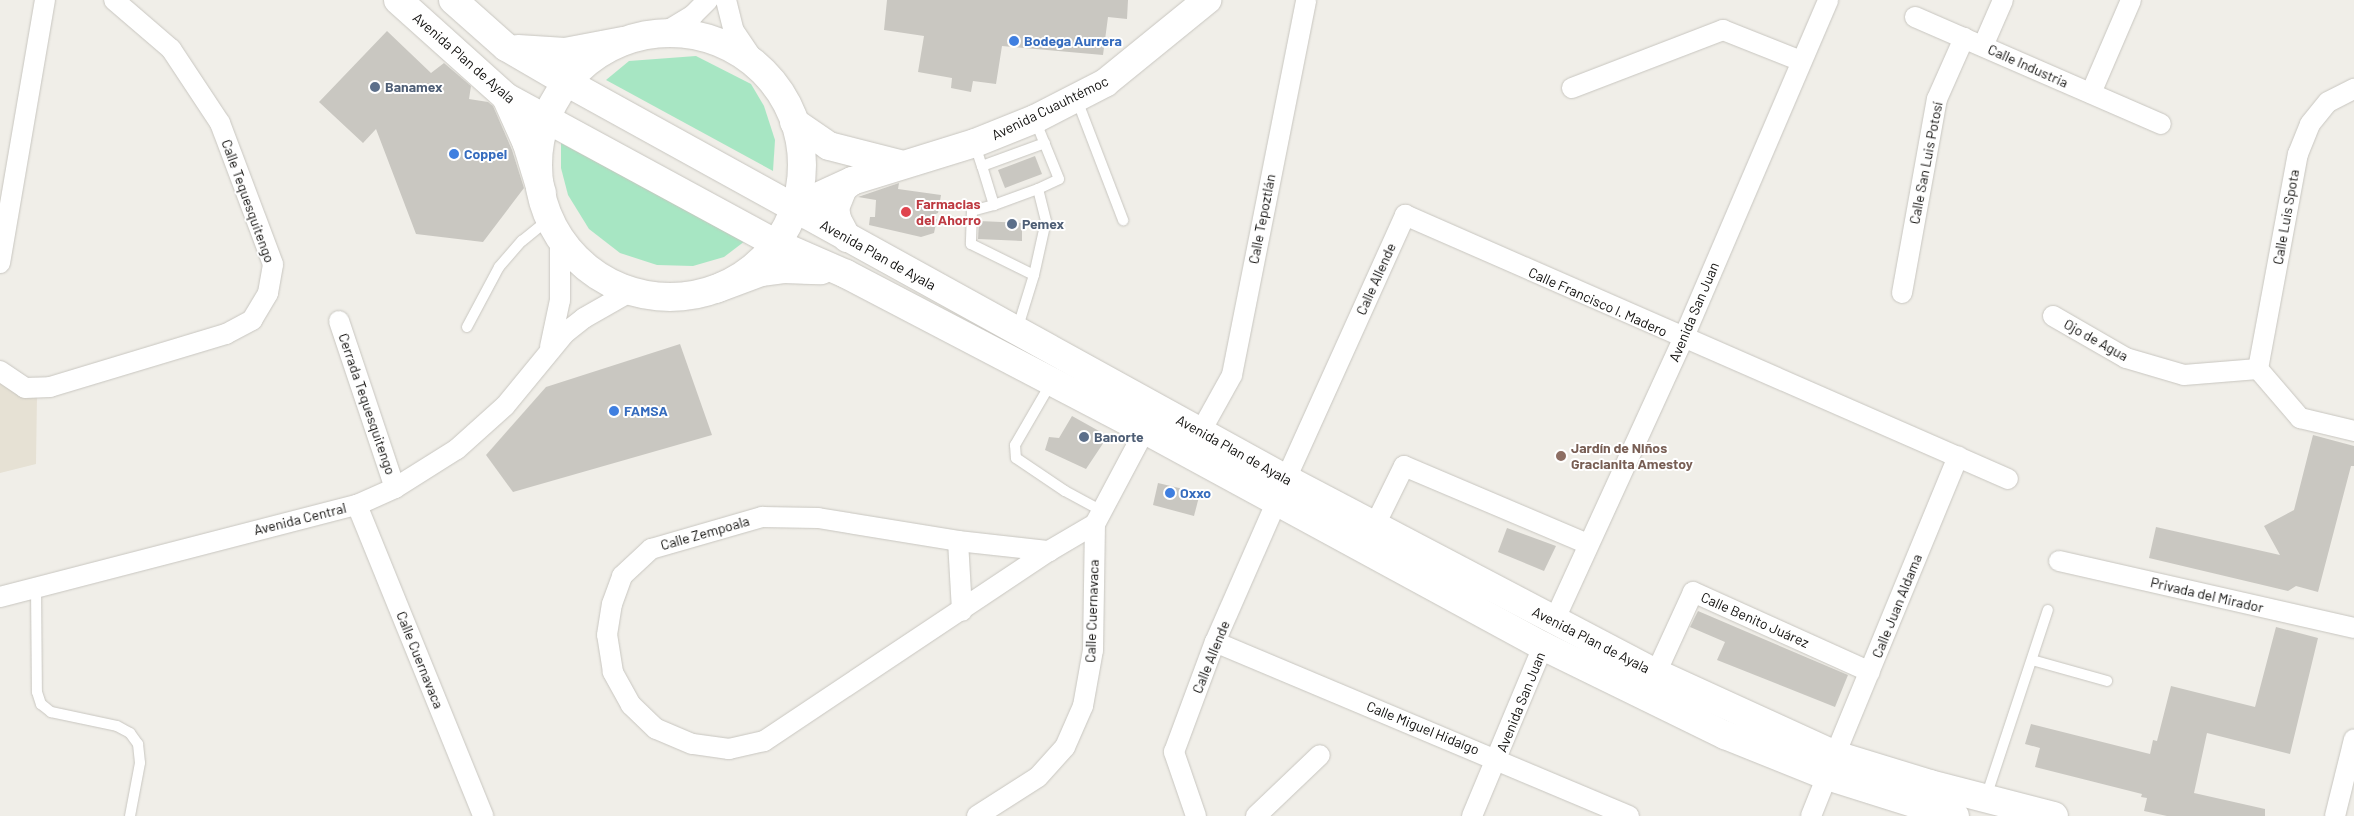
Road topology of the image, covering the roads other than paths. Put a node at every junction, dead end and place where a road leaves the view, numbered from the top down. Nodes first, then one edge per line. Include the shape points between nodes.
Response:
1 (45, 0) edge
2 (114, 0) edge
3 (398, 0) edge
4 (453, 0) edge
5 (708, 0) edge
6 (726, 0) edge
7 (1207, 0) edge
8 (1306, 0) edge
9 (1828, 0) edge
10 (2003, 0) edge
11 (2132, 0) edge
12 (1915, 17) dead end
13 (670, 29) junction
14 (1964, 38) junction
15 (623, 41) junction
16 (1983, 46) junction
17 (506, 47) junction
18 (752, 58) junction
19 (1801, 61) junction
20 (568, 83) junction
21 (1572, 88) dead end
22 (2354, 89) edge
23 (2091, 93) junction
24 (506, 97) junction
25 (1076, 97) junction
26 (794, 122) junction
27 (548, 123) junction
28 (2161, 124) dead end
29 (1040, 131) junction
30 (978, 155) junction
31 (899, 164) junction
32 (852, 181) junction
33 (1038, 189) junction
34 (542, 193) junction
35 (994, 204) junction
36 (793, 208) junction
37 (1405, 216) joint
38 (1123, 220) dead end
39 (555, 231) junction
40 (847, 238) junction
41 (775, 243) junction
42 (0, 262) edge
43 (846, 274) junction
44 (1034, 274) junction
45 (716, 289) junction
46 (1902, 293) dead end
47 (626, 294) junction
48 (2053, 316) dead end
49 (339, 321) dead end
50 (467, 327) dead end
51 (1017, 331) junction
52 (1683, 339) junction
53 (549, 351) junction
54 (2258, 369) junction
55 (0, 371) edge
56 (1052, 382) junction
57 (1145, 430) junction
58 (1201, 431) junction
59 (2354, 431) edge
60 (1958, 456) junction
61 (2008, 478) dead end
62 (395, 488) junction
63 (1282, 490) junction
64 (357, 505) junction
65 (1098, 517) junction
66 (1374, 527) junction
67 (958, 540) junction
68 (1588, 544) junction
69 (1049, 550) junction
70 (2059, 561) dead end
71 (36, 586) junction
72 (0, 597) edge
73 (2048, 610) dead end
74 (962, 611) junction
75 (1554, 621) junction
76 (2354, 628) edge
77 (1215, 642) junction
78 (1543, 646) junction
79 (2032, 660) junction
80 (1870, 672) junction
81 (1656, 673) junction
82 (2107, 680) dead end
83 (2354, 739) edge
84 (1320, 755) dead end
85 (1498, 759) junction
86 (1831, 766) junction
87 (1985, 799) junction
88 (130, 816) edge
89 (484, 816) edge
90 (977, 816) edge
91 (1196, 816) edge
92 (1256, 816) edge
93 (1472, 816) edge
94 (1629, 816) edge
95 (1811, 816) edge
96 (1954, 816) edge
97 (2054, 816) edge
98 (2335, 816) edge

1 - 42 street
2 - 55 street, Calle Tequesquitengo via 171,49 220,123 273,264 268,293 252,320 226,334 50,387 25,388
3 - 24 main road, Avenida Plan de Ayala
4 - 17 main road, Avenida Plan de Ayala
5 - 13 street via 693,15
6 - 18 street via 734,31
7 - 25 main road, Avenida Cuauhtémoc via 1105,83
8 - 58 street, Calle Tepoztlán via 1232,375
9 - 19 street, Avenida San Juan
10 - 16 street
11 - 23 street
12 - 14 street, Calle Industria
13 - 15 main road via 646,32
13 - 18 main road via 700,32
14 - 16 street, Calle Industria
14 - 46 street, Calle San Luis Potosí via 1937,99
15 - 17 main road via 565,52
15 - 20 main road via 594,59
16 - 23 street, Calle Industria
17 - 20 main road, Avenida Plan de Ayala
18 - 26 main road via 780,86
19 - 21 street via 1723,30
19 - 52 street, Avenida San Juan
20 - 27 main road
20 - 36 main road, Avenida Plan de Ayala
22 - 54 street, Calle Luis Spota via 2328,102 2310,124 2298,154
23 - 28 street, Calle Industria
24 - 27 main road, Avenida Plan de Ayala
24 - 34 main road via 527,144
25 - 29 main road, Avenida Cuauhtémoc
25 - 38 lane
26 - 31 main road, Avenida Cuauhtémoc via 829,146
26 - 36 main road via 800,166
27 - 34 main road via 540,157
27 - 41 main road, Avenida Plan de Ayala
29 - 30 main road, Avenida Cuauhtémoc
29 - 33 lane via 1059,180
30 - 31 main road, Avenida Cuauhtémoc
30 - 35 lane
31 - 32 main road, Avenida Cuauhtémoc
32 - 36 main road, Avenida Cuauhtémoc
32 - 40 main road via 841,192 836,208 837,219
33 - 35 lane
33 - 44 lane via 1046,221
34 - 39 main road
35 - 44 lane via 972,211 971,244
36 - 40 main road, Avenida Plan de Ayala
36 - 41 main road
37 - 52 street, Calle Francisco I. Madero
37 - 63 street, Calle Allende
39 - 47 main road via 589,273
39 - 50 lane via 522,241 499,267
39 - 53 street, Avenida Central via 560,300
40 - 51 main road, Avenida Plan de Ayala
41 - 43 main road, Avenida Plan de Ayala
41 - 45 main road via 749,270
43 - 45 main road via 784,269 738,279
43 - 56 main road, Avenida Plan de Ayala
44 - 51 lane
45 - 47 main road via 687,299 656,300
47 - 53 street, Avenida Central via 584,318
48 - 54 street, Ojo de Agua via 2126,358 2184,375
49 - 62 street, Cerrada Tequesquitengo
51 - 58 main road, Avenida Plan de Ayala
52 - 60 street, Calle Francisco I. Madero
52 - 68 street, Avenida San Juan
53 - 62 street, Avenida Central via 504,406 457,449
54 - 59 street via 2300,418
56 - 57 main road, Avenida Plan de Ayala
56 - 65 lane via 1014,445 1016,458
57 - 63 main road, Avenida Plan de Ayala
57 - 65 street, Calle Cuernavaca
58 - 63 main road, Avenida Plan de Ayala
60 - 61 street, Calle Francisco I. Madero
60 - 80 street, Calle Juan Aldama
62 - 64 street, Avenida Central
63 - 66 main road, Avenida Plan de Ayala
63 - 77 street, Calle Allende
63 - 78 main road, Avenida Plan de Ayala
64 - 71 street, Avenida Central
64 - 89 street, Calle Cuernavaca
65 - 69 street, Calle Zempoala
65 - 90 street, Calle Cuernavaca via 1093,650 1083,706 1064,747 1038,777
66 - 68 street via 1404,466
66 - 75 main road, Avenida Plan de Ayala
67 - 69 street, Calle Zempoala
67 - 74 street
67 - 74 street, Calle Zempoala via 818,518 762,517 651,549 622,576 612,604 607,635 613,672 631,705 656,729 692,744 729,749 764,741
68 - 75 street, Avenida San Juan
69 - 74 street, Calle Zempoala
70 - 76 street, Privada del Mirador
71 - 72 street, Avenida Central
71 - 88 lane via 37,692 42,704 51,712 117,726 130,733 138,744 140,763
73 - 79 lane
75 - 81 main road, Avenida Plan de Ayala
77 - 85 street, Calle Miguel Hidalgo
77 - 91 street, Calle Allende via 1174,752
78 - 85 street, Avenida San Juan
78 - 86 main road, Avenida Plan de Ayala via 1725,735
79 - 82 lane
79 - 87 lane
80 - 81 street, Calle Benito Juárez via 1693,592
80 - 86 street, Calle Juan Aldama
81 - 86 main road, Avenida Plan de Ayala
83 - 98 street
84 - 92 street
85 - 93 street, Avenida San Juan
85 - 94 street, Calle Miguel Hidalgo
86 - 87 main road, Avenida Plan de Ayala
86 - 95 street, Calle Juan Aldama
86 - 96 main road, Avenida Plan de Ayala
87 - 97 main road, Avenida Plan de Ayala

